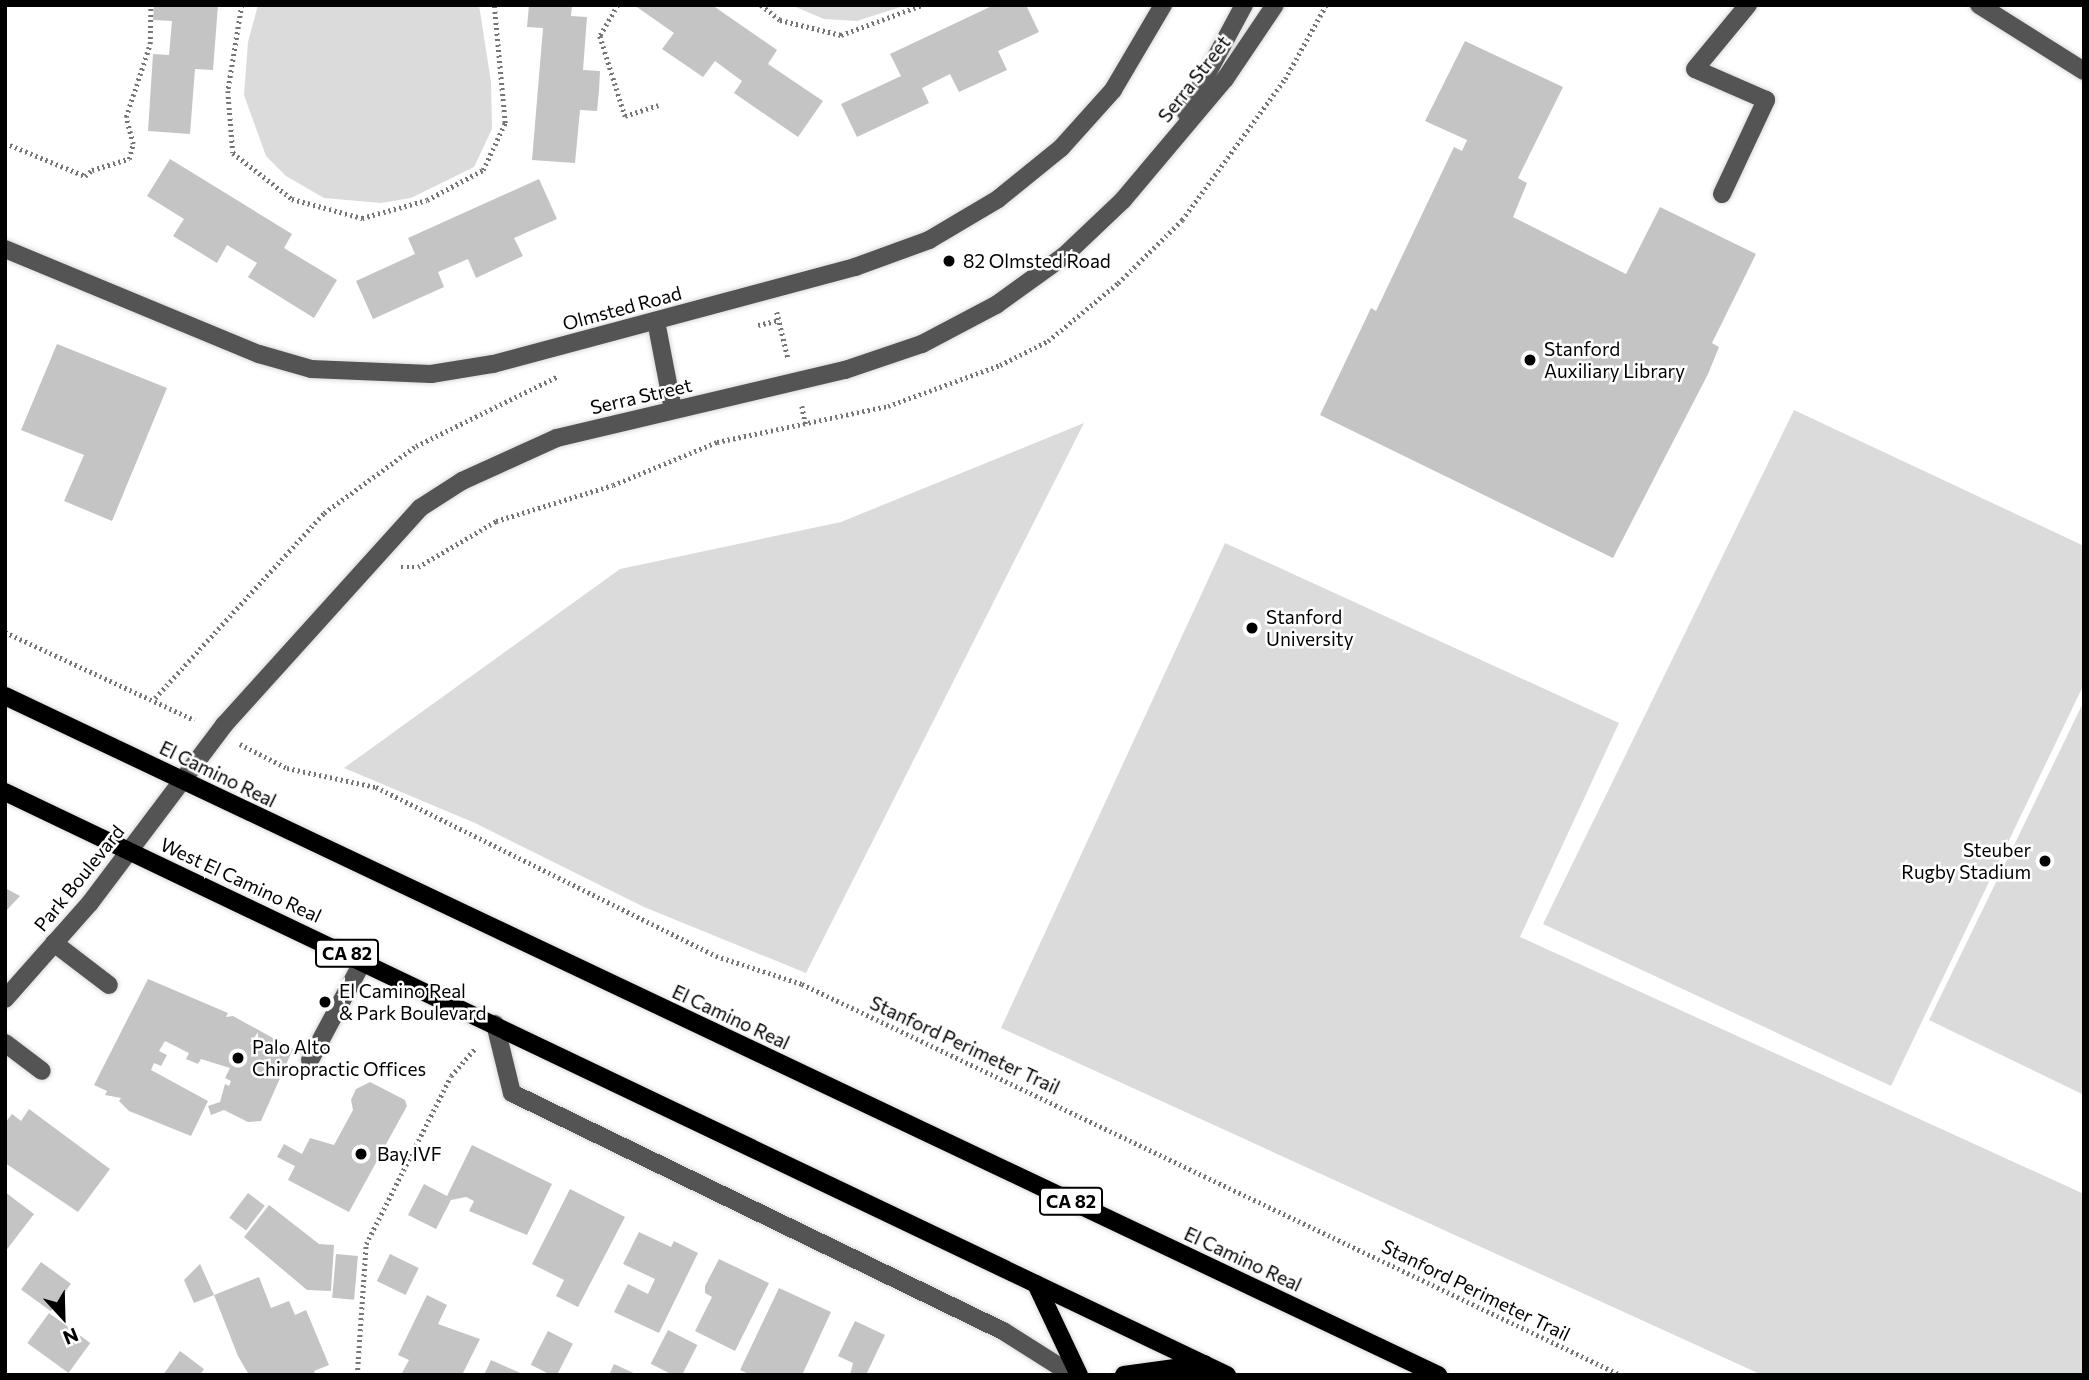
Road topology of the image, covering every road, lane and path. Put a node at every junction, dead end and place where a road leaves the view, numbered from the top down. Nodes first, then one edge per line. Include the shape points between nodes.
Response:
1 (151, 5) edge
2 (242, 5) edge
3 (494, 5) edge
4 (618, 5) edge
5 (761, 5) edge
6 (922, 5) edge
7 (1163, 5) edge
8 (1244, 5) edge
9 (1275, 5) edge
10 (1748, 5) edge
11 (1979, 5) edge
12 (2084, 71) edge
13 (658, 105) dead end
14 (5, 143) edge
15 (1169, 144) junction
16 (1723, 194) dead end
17 (5, 250) edge
18 (777, 311) dead end
19 (779, 320) junction
20 (656, 321) junction
21 (758, 324) dead end
22 (788, 359) dead end
23 (565, 373) dead end
24 (802, 405) dead end
25 (673, 409) junction
26 (806, 426) dead end
27 (5, 632) edge
28 (5, 696) edge
29 (155, 698) junction
30 (181, 712) dead end
31 (287, 768) dead end
32 (181, 779) junction
33 (5, 792) edge
34 (129, 850) junction
35 (54, 943) junction
36 (363, 961) junction
37 (109, 985) dead end
38 (5, 999) edge
39 (495, 1024) junction
40 (5, 1043) edge
41 (310, 1060) dead end
42 (42, 1071) dead end
43 (1036, 1284) junction
44 (1205, 1364) junction
45 (357, 1375) edge
46 (1073, 1375) edge
47 (1079, 1375) edge
48 (1124, 1375) edge
49 (1227, 1375) edge
50 (1438, 1375) edge
51 (1621, 1375) edge

1 - 14 path via 150,44 126,117 133,144 129,159 85,176
2 - 3 path via 228,91 233,153 292,199 362,218 427,200 483,170 505,123
4 - 13 path via 600,36 625,116
5 - 6 path via 780,20 841,35
7 - 20 street, Olmsted Road via 1113,90 1061,148 998,199 929,240 855,267
8 - 15 street, Serra Street
9 - 15 street, Serra Street via 1225,79
10 - 16 street via 1695,69 1766,100
11 - 12 street
15 - 25 street, Serra Street via 1123,200 1064,256 996,305 922,344 845,370
17 - 20 street, Olmsted Road via 259,354 311,369 431,374 494,364
18 - 19 path
19 - 21 path
19 - 22 path
20 - 25 street
23 - 29 path via 416,446 324,513
24 - 26 path
25 - 32 street, Serra Street via 557,438 462,481 420,508 333,600
27 - 29 path
28 - 32 main road, El Camino Real / CA 82
29 - 30 path
31 - 51 path, Stanford Perimeter Trail via 376,787 716,956 814,990
32 - 34 street, Park Boulevard
32 - 50 main road, El Camino Real / CA 82
33 - 34 main road, West El Camino Real / CA 82
34 - 35 street, Park Boulevard
34 - 36 main road, West El Camino Real / CA 82
35 - 37 street
35 - 38 street, Park Boulevard
36 - 39 main road, West El Camino Real / CA 82
36 - 41 street
39 - 43 main road, CA 82
39 - 45 path via 450,1076 366,1244
39 - 46 street via 512,1093 1003,1331
40 - 42 street
43 - 44 main road, CA 82
43 - 47 main road
44 - 48 main road
44 - 49 main road, CA 82

